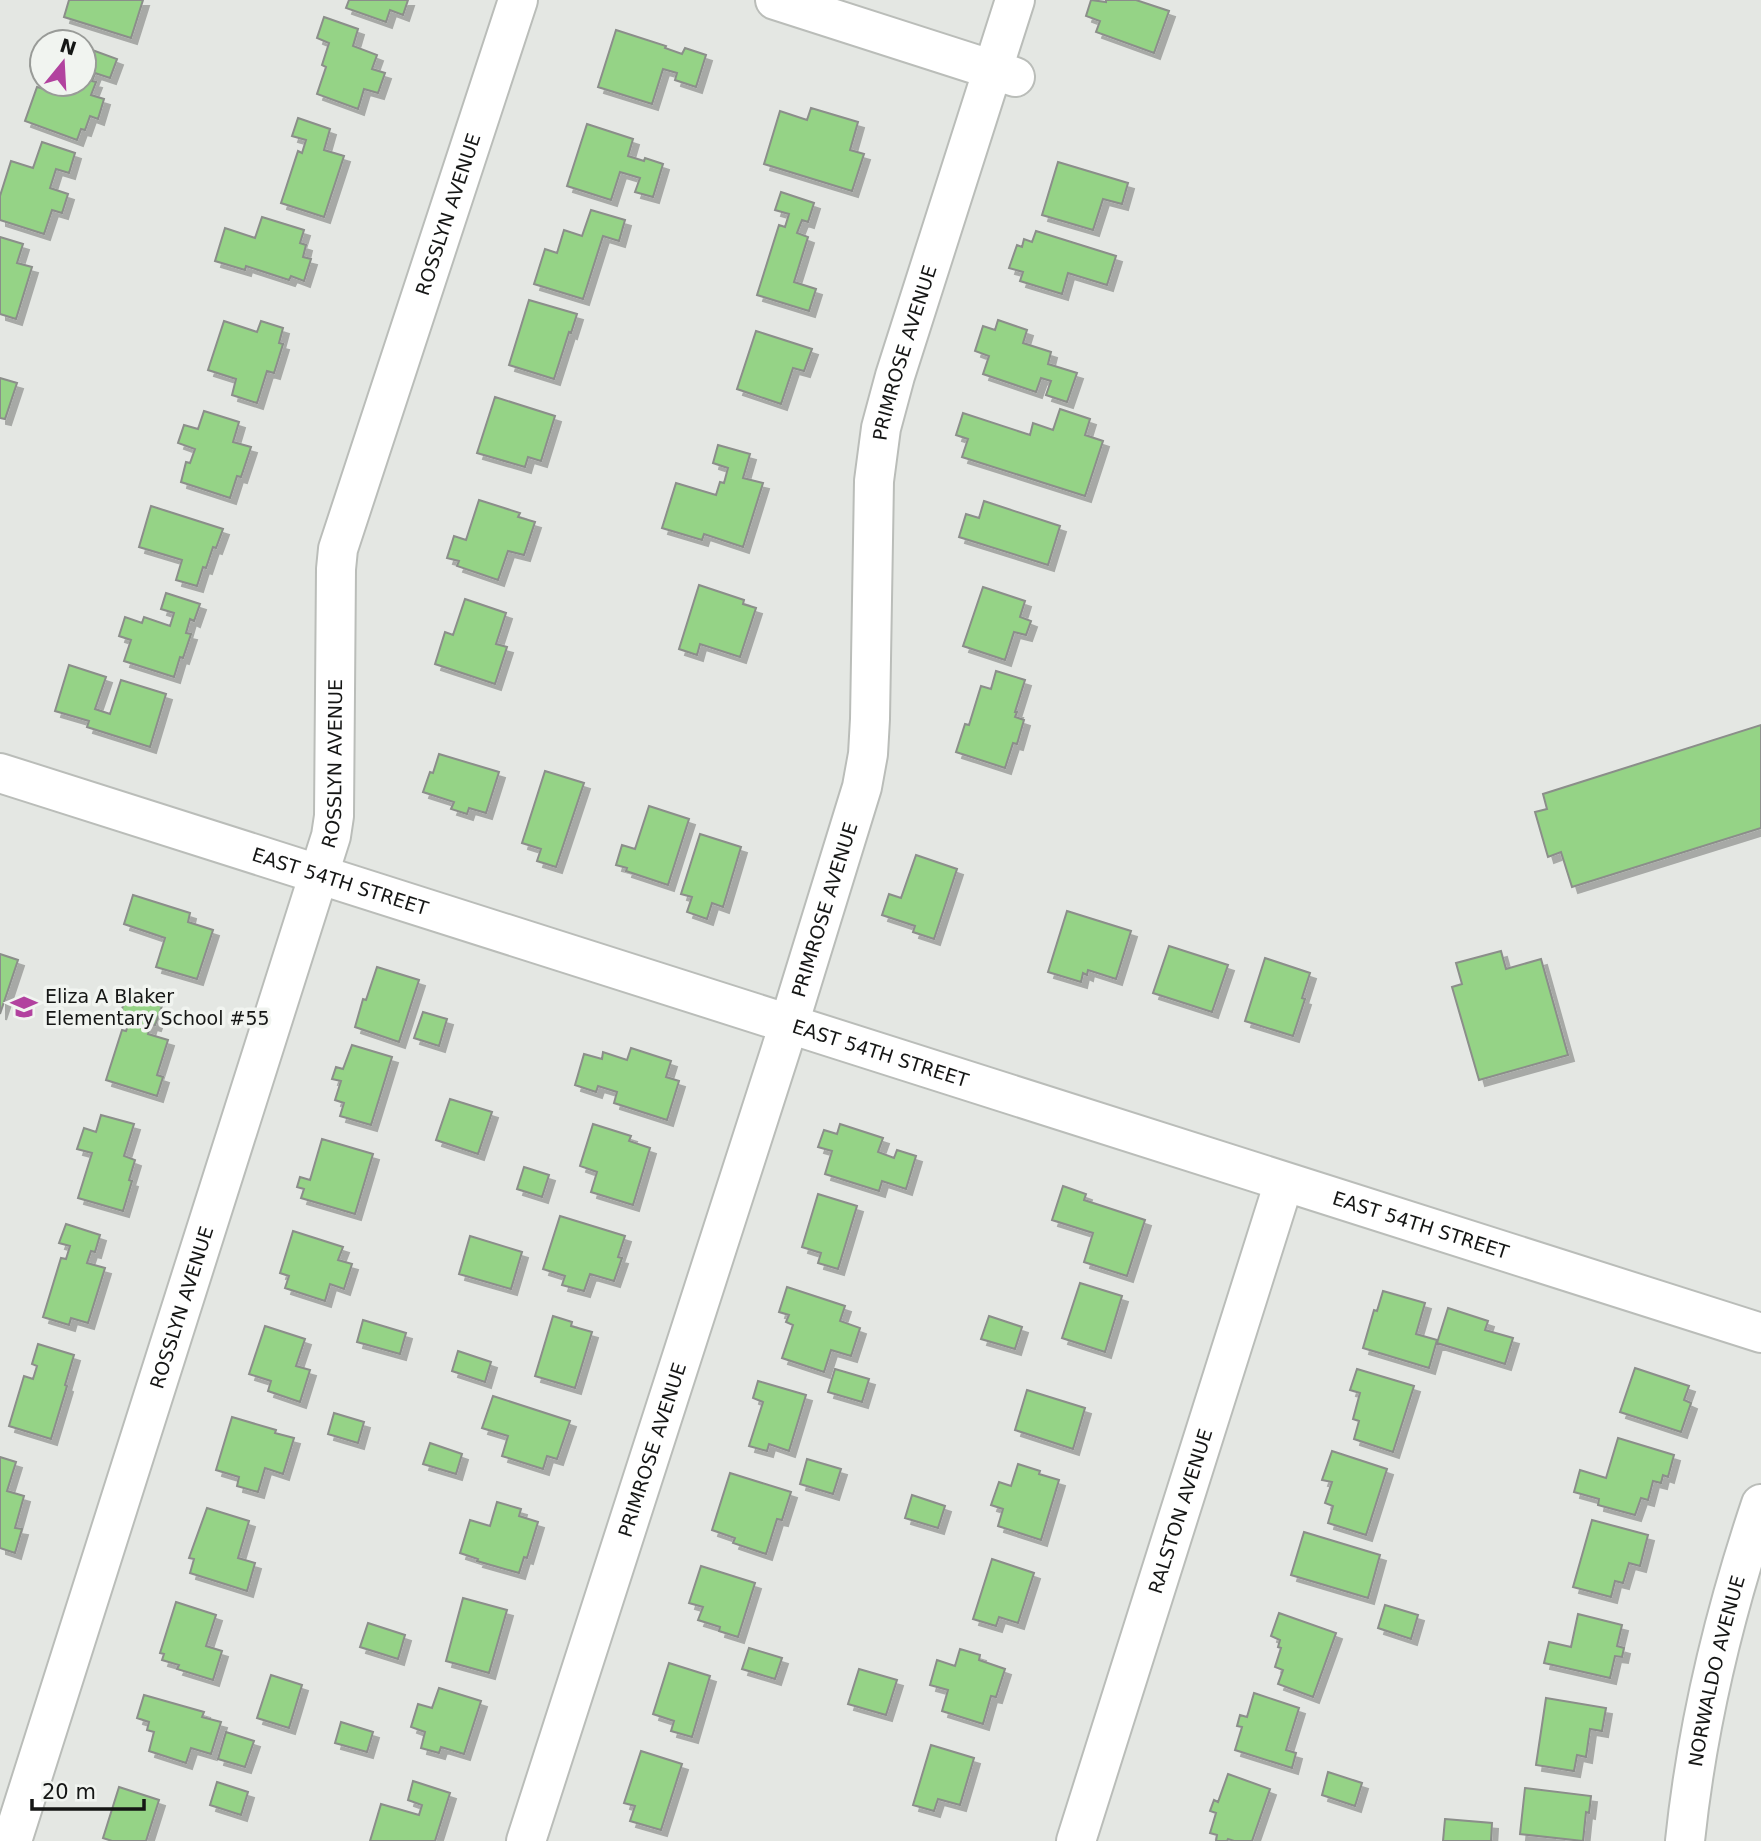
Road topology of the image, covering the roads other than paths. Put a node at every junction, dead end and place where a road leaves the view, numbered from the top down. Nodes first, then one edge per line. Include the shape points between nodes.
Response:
1 (519, 0) edge
2 (775, 0) edge
3 (1016, 0) edge
4 (1004, 74) junction
5 (0, 773) edge
6 (319, 875) junction
7 (789, 1024) junction
8 (1284, 1182) junction
9 (1761, 1333) edge
10 (1761, 1504) edge
11 (12, 1841) edge
12 (526, 1841) edge
13 (1076, 1841) edge
14 (1685, 1841) edge

1 - 6 street, ROSSLYN AVENUE via 338,549 333,825
2 - 4 street
3 - 4 street, PRIMROSE AVENUE
4 - 7 street, PRIMROSE AVENUE via 895,376 881,428 874,481 866,771
5 - 6 street, EAST 54TH STREET
6 - 7 street, EAST 54TH STREET
6 - 11 street, ROSSLYN AVENUE
7 - 8 street, EAST 54TH STREET
7 - 12 street, PRIMROSE AVENUE
8 - 9 street, EAST 54TH STREET
8 - 13 street, RALSTON AVENUE
10 - 14 street, NORWALDO AVENUE via 1708,1691

